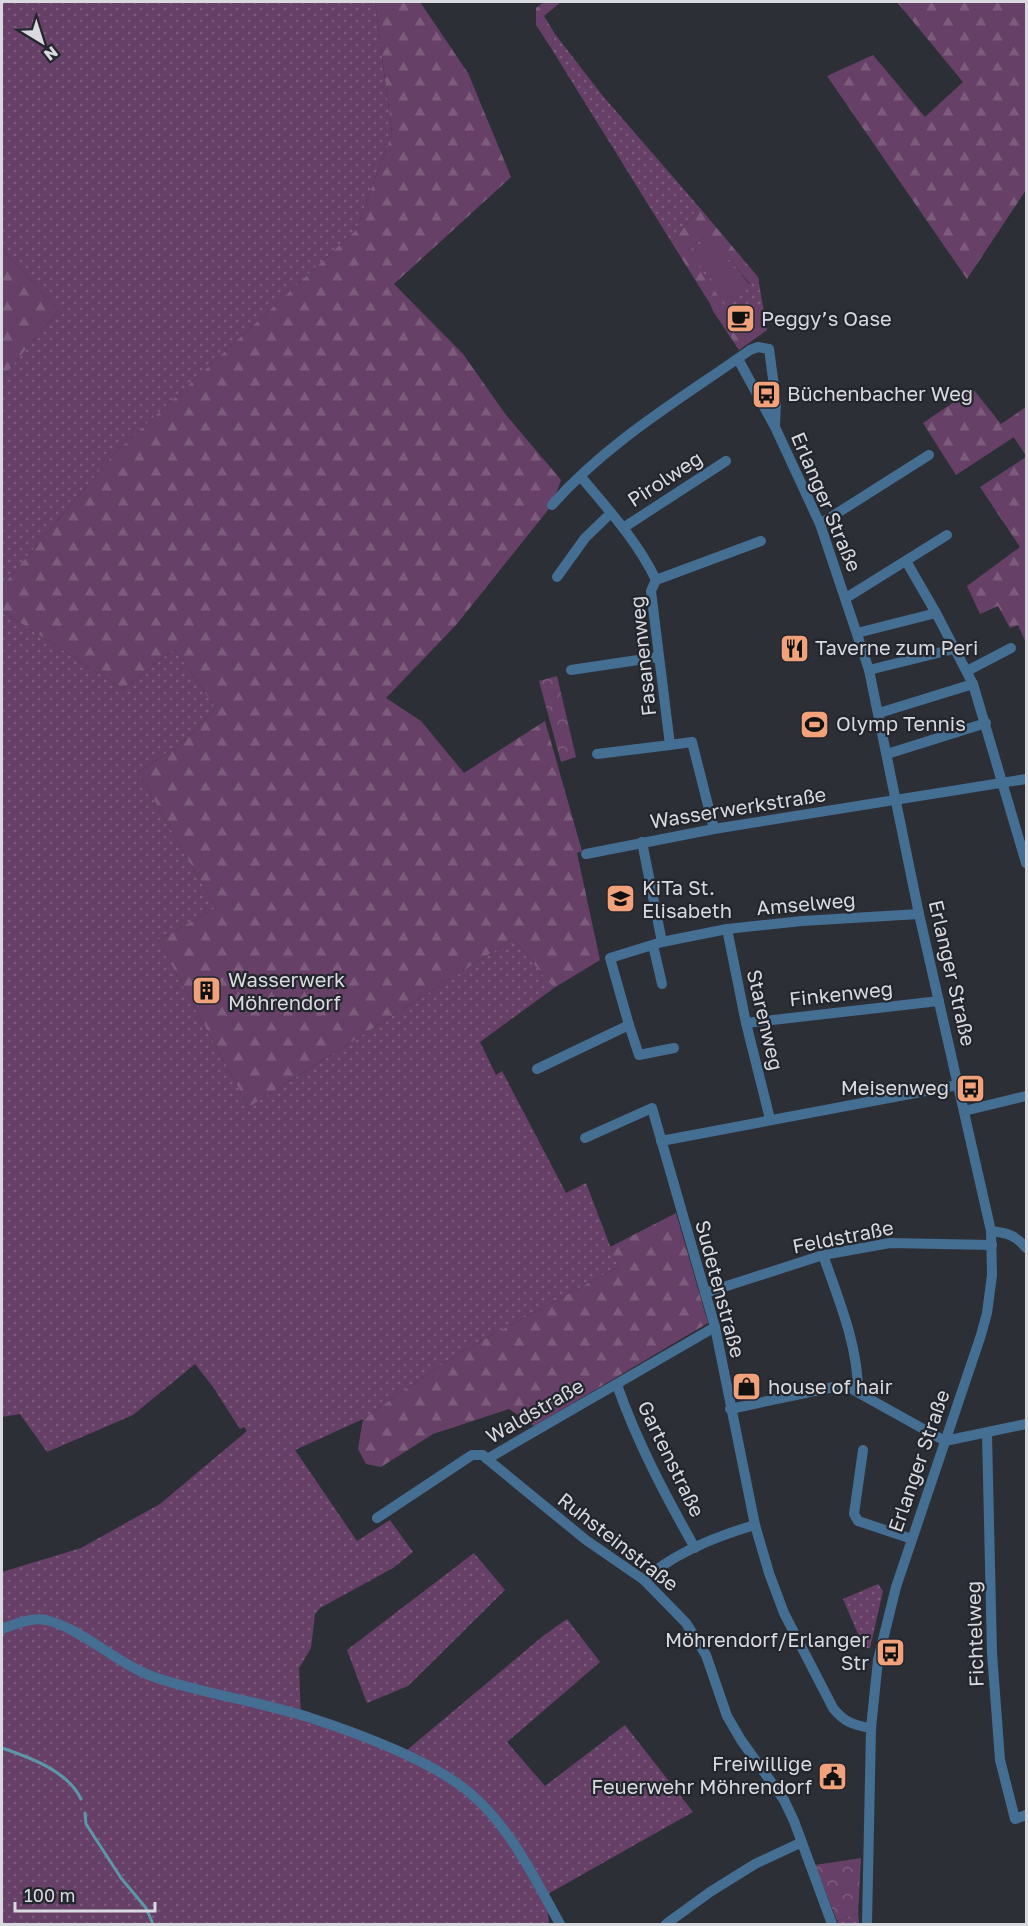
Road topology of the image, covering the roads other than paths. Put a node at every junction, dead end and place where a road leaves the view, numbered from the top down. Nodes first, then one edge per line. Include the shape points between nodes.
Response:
1 (738, 359) junction
2 (775, 427) junction
3 (929, 455) dead end
4 (726, 461) dead end
5 (581, 477) junction
6 (552, 505) dead end
7 (611, 513) junction
8 (820, 524) junction
9 (623, 528) junction
10 (947, 535) dead end
11 (761, 542) dead end
12 (906, 561) junction
13 (557, 577) dead end
14 (656, 580) junction
15 (846, 598) junction
16 (936, 613) junction
17 (857, 633) junction
18 (954, 648) junction
19 (1011, 648) dead end
20 (658, 657) junction
21 (571, 670) dead end
22 (869, 670) junction
23 (967, 672) junction
24 (973, 684) junction
25 (879, 713) junction
26 (986, 723) junction
27 (670, 745) junction
28 (597, 754) dead end
29 (887, 754) junction
30 (1026, 779) edge
31 (1003, 783) junction
32 (895, 799) junction
33 (714, 830) junction
34 (642, 842) junction
35 (586, 854) dead end
36 (1026, 864) edge
37 (919, 914) junction
38 (727, 929) junction
39 (657, 943) junction
40 (662, 984) dead end
41 (939, 1001) junction
42 (746, 1023) junction
43 (629, 1025) junction
44 (674, 1048) dead end
45 (537, 1069) dead end
46 (958, 1085) junction
47 (1026, 1096) edge
48 (964, 1111) junction
49 (770, 1119) junction
50 (585, 1138) dead end
51 (661, 1140) junction
52 (991, 1231) junction
53 (992, 1245) junction
54 (1026, 1248) edge
55 (823, 1255) junction
56 (705, 1293) junction
57 (715, 1327) junction
58 (617, 1385) junction
59 (858, 1391) junction
60 (730, 1409) junction
61 (1026, 1424) edge
62 (987, 1434) junction
63 (945, 1441) junction
64 (863, 1450) dead end
65 (487, 1460) junction
66 (377, 1518) dead end
67 (755, 1525) junction
68 (912, 1539) junction
69 (695, 1548) junction
70 (644, 1580) junction
71 (2, 1629) edge
72 (871, 1728) junction
73 (1026, 1815) edge
74 (801, 1843) junction
75 (560, 1924) edge
76 (666, 1924) edge
77 (832, 1924) edge
78 (867, 1924) edge

1 - 2 street, Erlanger Straße
1 - 2 street, Erlanger Straße via 758,347 770,349
1 - 5 street via 631,433
2 - 8 street, Erlanger Straße
3 - 8 street
4 - 9 street, Pirolweg
5 - 6 street
5 - 7 street, Fasanenweg
7 - 9 street, Fasanenweg
7 - 13 street via 585,538
8 - 15 street, Erlanger Straße
9 - 14 street, Fasanenweg
10 - 12 street
11 - 14 street
12 - 15 street
12 - 16 street
14 - 20 street, Fasanenweg via 651,591
15 - 17 street, Erlanger Straße
16 - 17 street
16 - 18 street
17 - 22 street, Erlanger Straße
18 - 22 street
18 - 23 street
19 - 23 street
20 - 21 street
20 - 27 street, Fasanenweg
22 - 25 street, Erlanger Straße
23 - 24 street
24 - 25 street
24 - 26 street
25 - 29 street, Erlanger Straße
26 - 29 street
26 - 31 street
27 - 28 street
27 - 33 street via 692,742
29 - 32 street, Erlanger Straße
30 - 31 street, Wasserwerkstraße
31 - 32 street, Wasserwerkstraße
31 - 36 street
32 - 33 street, Wasserwerkstraße
32 - 37 street, Erlanger Straße
33 - 34 street, Wasserwerkstraße
34 - 35 street, Wasserwerkstraße
34 - 39 street
37 - 38 street, Amselweg
37 - 41 street, Erlanger Straße
38 - 39 street, Amselweg
38 - 42 street, Starenweg
39 - 40 street
39 - 43 street, Amselweg via 610,958
41 - 42 street, Finkenweg
41 - 46 street, Erlanger Straße
42 - 49 street, Starenweg
43 - 44 street, Amselweg via 639,1055
43 - 45 street
46 - 48 street, Erlanger Straße
46 - 49 street
47 - 48 street
48 - 52 street, Erlanger Straße
49 - 51 street
50 - 51 street, Sudetenstraße via 652,1108
51 - 56 street, Sudetenstraße
52 - 53 street, Erlanger Straße
52 - 54 street via 1018,1238
53 - 55 street, Feldstraße via 890,1243
53 - 63 street, Erlanger Straße via 987,1313
55 - 56 street, Feldstraße
55 - 59 street via 853,1349
56 - 57 street, Sudetenstraße
57 - 58 street, Waldstraße
57 - 60 street, Sudetenstraße
58 - 65 street, Waldstraße
58 - 69 street, Gartenstraße via 648,1462
59 - 60 street via 834,1387
59 - 63 street
60 - 67 street, Sudetenstraße
61 - 62 street
62 - 63 street
62 - 73 street, Fichtelweg via 992,1653 1000,1760 1015,1819
63 - 68 street, Erlanger Straße
64 - 68 street via 855,1518
65 - 66 street, Waldstraße via 483,1455 472,1455
65 - 70 street, Ruhsteinstraße via 586,1540
67 - 69 street
67 - 72 street, Sudetenstraße via 784,1613 834,1708 852,1725
68 - 72 street, Erlanger Straße via 885,1628
69 - 70 street
70 - 74 street, Ruhsteinstraße via 697,1638 727,1716 784,1800
71 - 75 street via 44,1620 65,1627 153,1677 307,1717 433,1768 474,1797 512,1840
72 - 78 street, Erlanger Straße
74 - 76 street via 747,1869
74 - 77 street, Ruhsteinstraße

